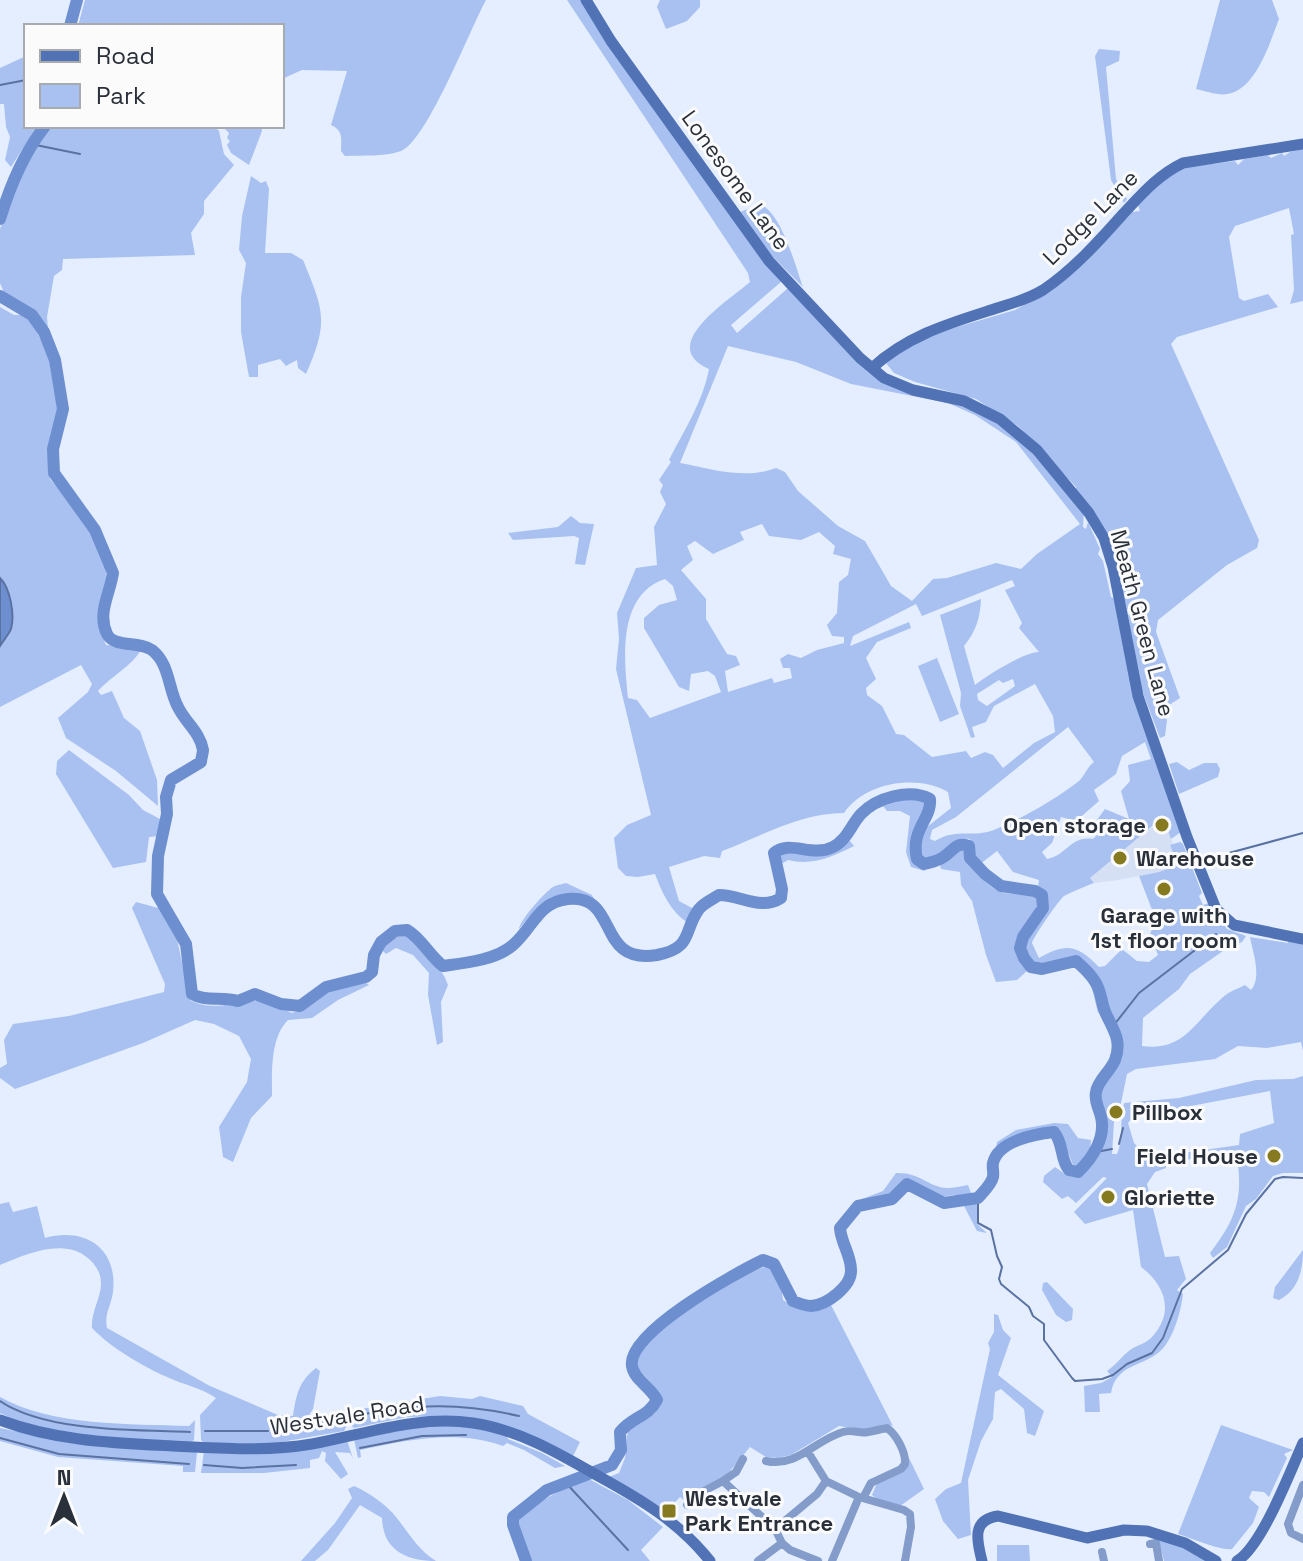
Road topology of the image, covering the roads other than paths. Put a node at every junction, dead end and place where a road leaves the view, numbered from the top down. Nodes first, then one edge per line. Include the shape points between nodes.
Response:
1 (586, 0) edge
2 (1303, 144) edge
3 (872, 368) junction
4 (1303, 939) edge
5 (0, 1420) edge
6 (1303, 1443) edge
7 (808, 1452) junction
8 (743, 1459) dead end
9 (766, 1461) dead end
10 (723, 1481) junction
11 (826, 1481) junction
12 (1303, 1486) edge
13 (861, 1497) junction
14 (687, 1505) dead end
15 (775, 1529) junction
16 (1303, 1539) edge
17 (782, 1543) junction
18 (1150, 1544) dead end
19 (710, 1561) edge
20 (758, 1561) edge
21 (818, 1561) edge
22 (832, 1561) edge
23 (905, 1561) edge
24 (982, 1561) edge
25 (1159, 1561) edge
26 (1216, 1561) edge
27 (1237, 1561) edge

1 - 3 street, Lonesome Lane via 769,261
2 - 3 street, Lodge Lane via 1171,169 1044,289 929,330
3 - 4 street, Meath Green Lane via 897,384 964,401 1000,419 1036,449 1076,496 1104,538 1136,691 1216,909 1234,925
5 - 19 street, Westvale Road via 67,1438 235,1450 292,1446 394,1425 450,1421 502,1429 650,1505
6 - 27 street via 1261,1533
7 - 9 street via 781,1463
7 - 11 street
7 - 13 street via 848,1431 892,1431 905,1464 871,1483
8 - 10 street
10 - 14 street
10 - 15 street
11 - 13 street
11 - 15 street
12 - 16 street via 1288,1524 1291,1533
13 - 22 street
13 - 23 street via 910,1514
15 - 17 street
17 - 20 street
17 - 21 street
18 - 25 street via 1156,1543
24 - 26 street via 980,1525 998,1516 1087,1538 1147,1531 1185,1543

